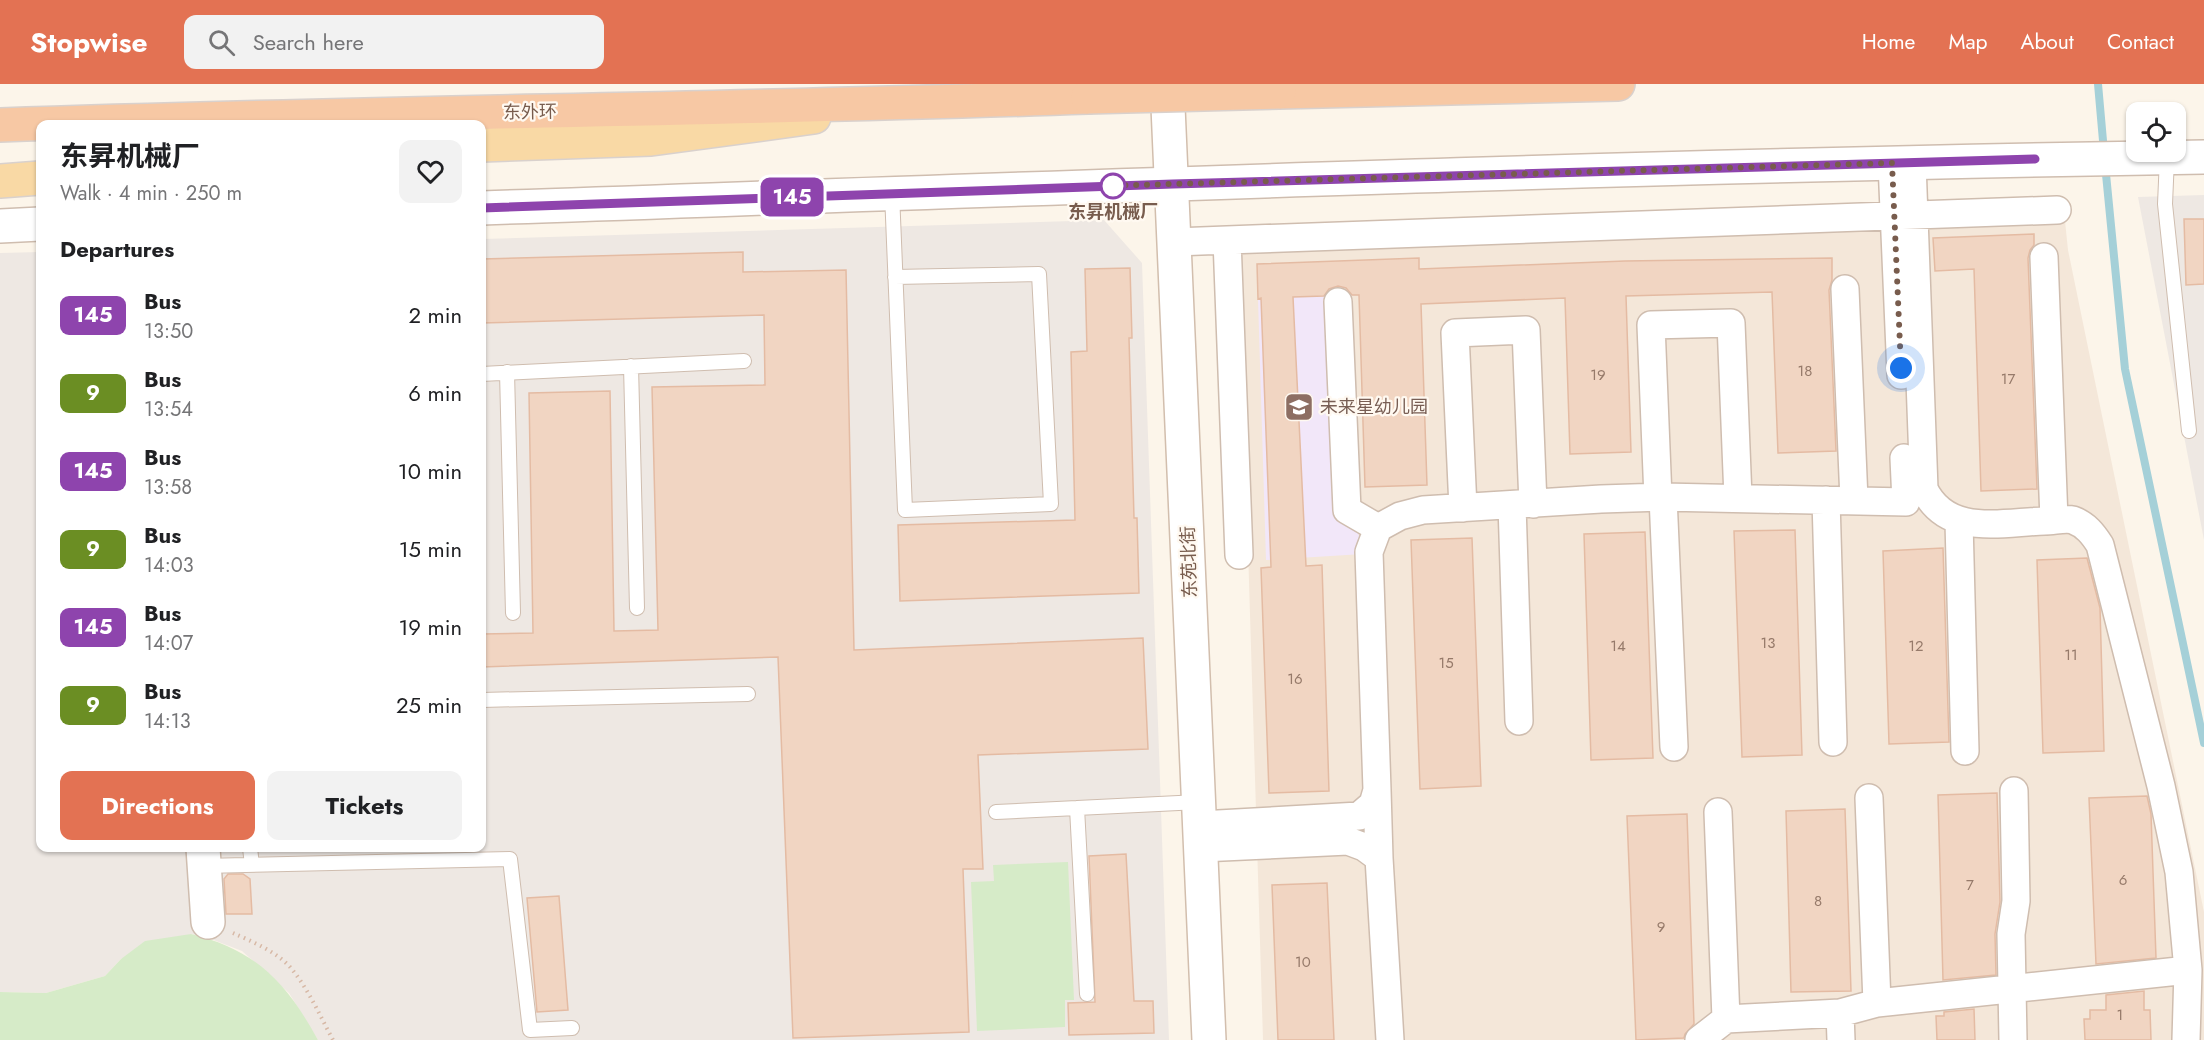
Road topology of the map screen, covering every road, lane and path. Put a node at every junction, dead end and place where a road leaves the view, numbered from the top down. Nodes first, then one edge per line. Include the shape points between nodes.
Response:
1 (1167, 84) edge
2 (1618, 84) edge
3 (915, 103) junction
4 (148, 120) edge
5 (36, 124) edge
6 (0, 125) edge
7 (486, 145) edge
8 (2186, 157) edge
9 (2204, 157) edge
10 (2126, 158) edge
11 (2164, 162) edge
12 (1902, 163) junction
13 (36, 178) edge
14 (0, 181) edge
15 (1173, 184) junction
16 (892, 194) junction
17 (486, 208) edge
18 (2057, 210) dead end
19 (1904, 215) junction
20 (36, 224) edge
21 (0, 226) edge
22 (1227, 240) junction
23 (1175, 242) junction
24 (2044, 257) dead end
25 (895, 277) junction
26 (1845, 288) dead end
27 (1338, 302) dead end
28 (744, 361) dead end
29 (631, 366) junction
30 (507, 372) junction
31 (486, 374) edge
32 (2189, 431) dead end
33 (1661, 497) junction
34 (1738, 498) junction
35 (1827, 500) junction
36 (1854, 500) junction
37 (1918, 502) junction
38 (1522, 504) junction
39 (1463, 508) junction
40 (2054, 520) junction
41 (1959, 522) junction
42 (1378, 528) junction
43 (1239, 555) dead end
44 (637, 608) dead end
45 (513, 613) dead end
46 (748, 694) dead end
47 (486, 700) edge
48 (1519, 721) dead end
49 (1833, 742) dead end
50 (1674, 747) dead end
51 (1965, 751) dead end
52 (1377, 790) junction
53 (2014, 791) dead end
54 (1869, 798) dead end
55 (1077, 808) junction
56 (996, 812) dead end
57 (1718, 812) dead end
58 (1200, 825) junction
59 (250, 852) edge
60 (397, 855) edge
61 (204, 857) edge
62 (1379, 858) junction
63 (252, 865) junction
64 (208, 922) joint
65 (2188, 970) junction
66 (2012, 988) junction
67 (1087, 994) dead end
68 (1877, 1003) junction
69 (1840, 1013) junction
70 (1726, 1019) junction
71 (572, 1028) dead end
72 (333, 1040) edge
73 (1209, 1040) edge
74 (1390, 1040) edge
75 (1699, 1040) edge
76 (1840, 1040) edge
77 (2013, 1040) edge
78 (2186, 1040) edge

1 - 15 street, 东苑北街
2 - 3 highway, 东外环, bridge
3 - 4 highway, 东外环
3 - 7 main road via 651,139
5 - 6 highway, 东外环
8 - 9 street
10 - 12 street
11 - 32 lane
12 - 15 street
12 - 19 street
13 - 14 main road
15 - 16 street
15 - 23 street, 东苑北街
16 - 17 street
16 - 25 lane
18 - 19 street
19 - 22 street
19 - 37 street via 1924,489
20 - 21 street
22 - 23 street
22 - 43 street
23 - 58 street, 东苑北街
24 - 40 street
25 - 25 lane via 1039,274 1051,504 905,510
26 - 36 street
27 - 42 street via 1347,510
28 - 29 lane
29 - 30 lane
29 - 44 lane
30 - 31 lane
30 - 45 lane
33 - 34 street
33 - 34 street via 1652,325 1731,323
33 - 38 street
33 - 50 street
34 - 35 street
35 - 36 street
35 - 49 street
36 - 37 street
37 - 41 street
38 - 39 street
38 - 39 street via 1526,330 1455,333
38 - 48 street
39 - 42 street via 1423,510
40 - 41 street
40 - 65 street via 2071,520 2088,528 2100,545 2179,872
41 - 51 street
42 - 52 street via 1369,552
46 - 47 lane
52 - 58 street via 1373,804 1359,816
52 - 62 street
53 - 66 street via 2016,901 2011,934
54 - 68 street
55 - 56 lane
55 - 58 lane
55 - 67 lane
57 - 70 street
58 - 62 street via 1348,841
58 - 73 street, 东苑北街
59 - 63 lane
60 - 63 lane
60 - 71 lane via 510,859 530,1030
61 - 63 lane
61 - 64 street
62 - 74 street
64 - 72 path via 256,943 289,965
65 - 66 street
65 - 78 street
66 - 68 street
66 - 77 street
68 - 69 street
69 - 70 street
69 - 76 street
70 - 75 street

